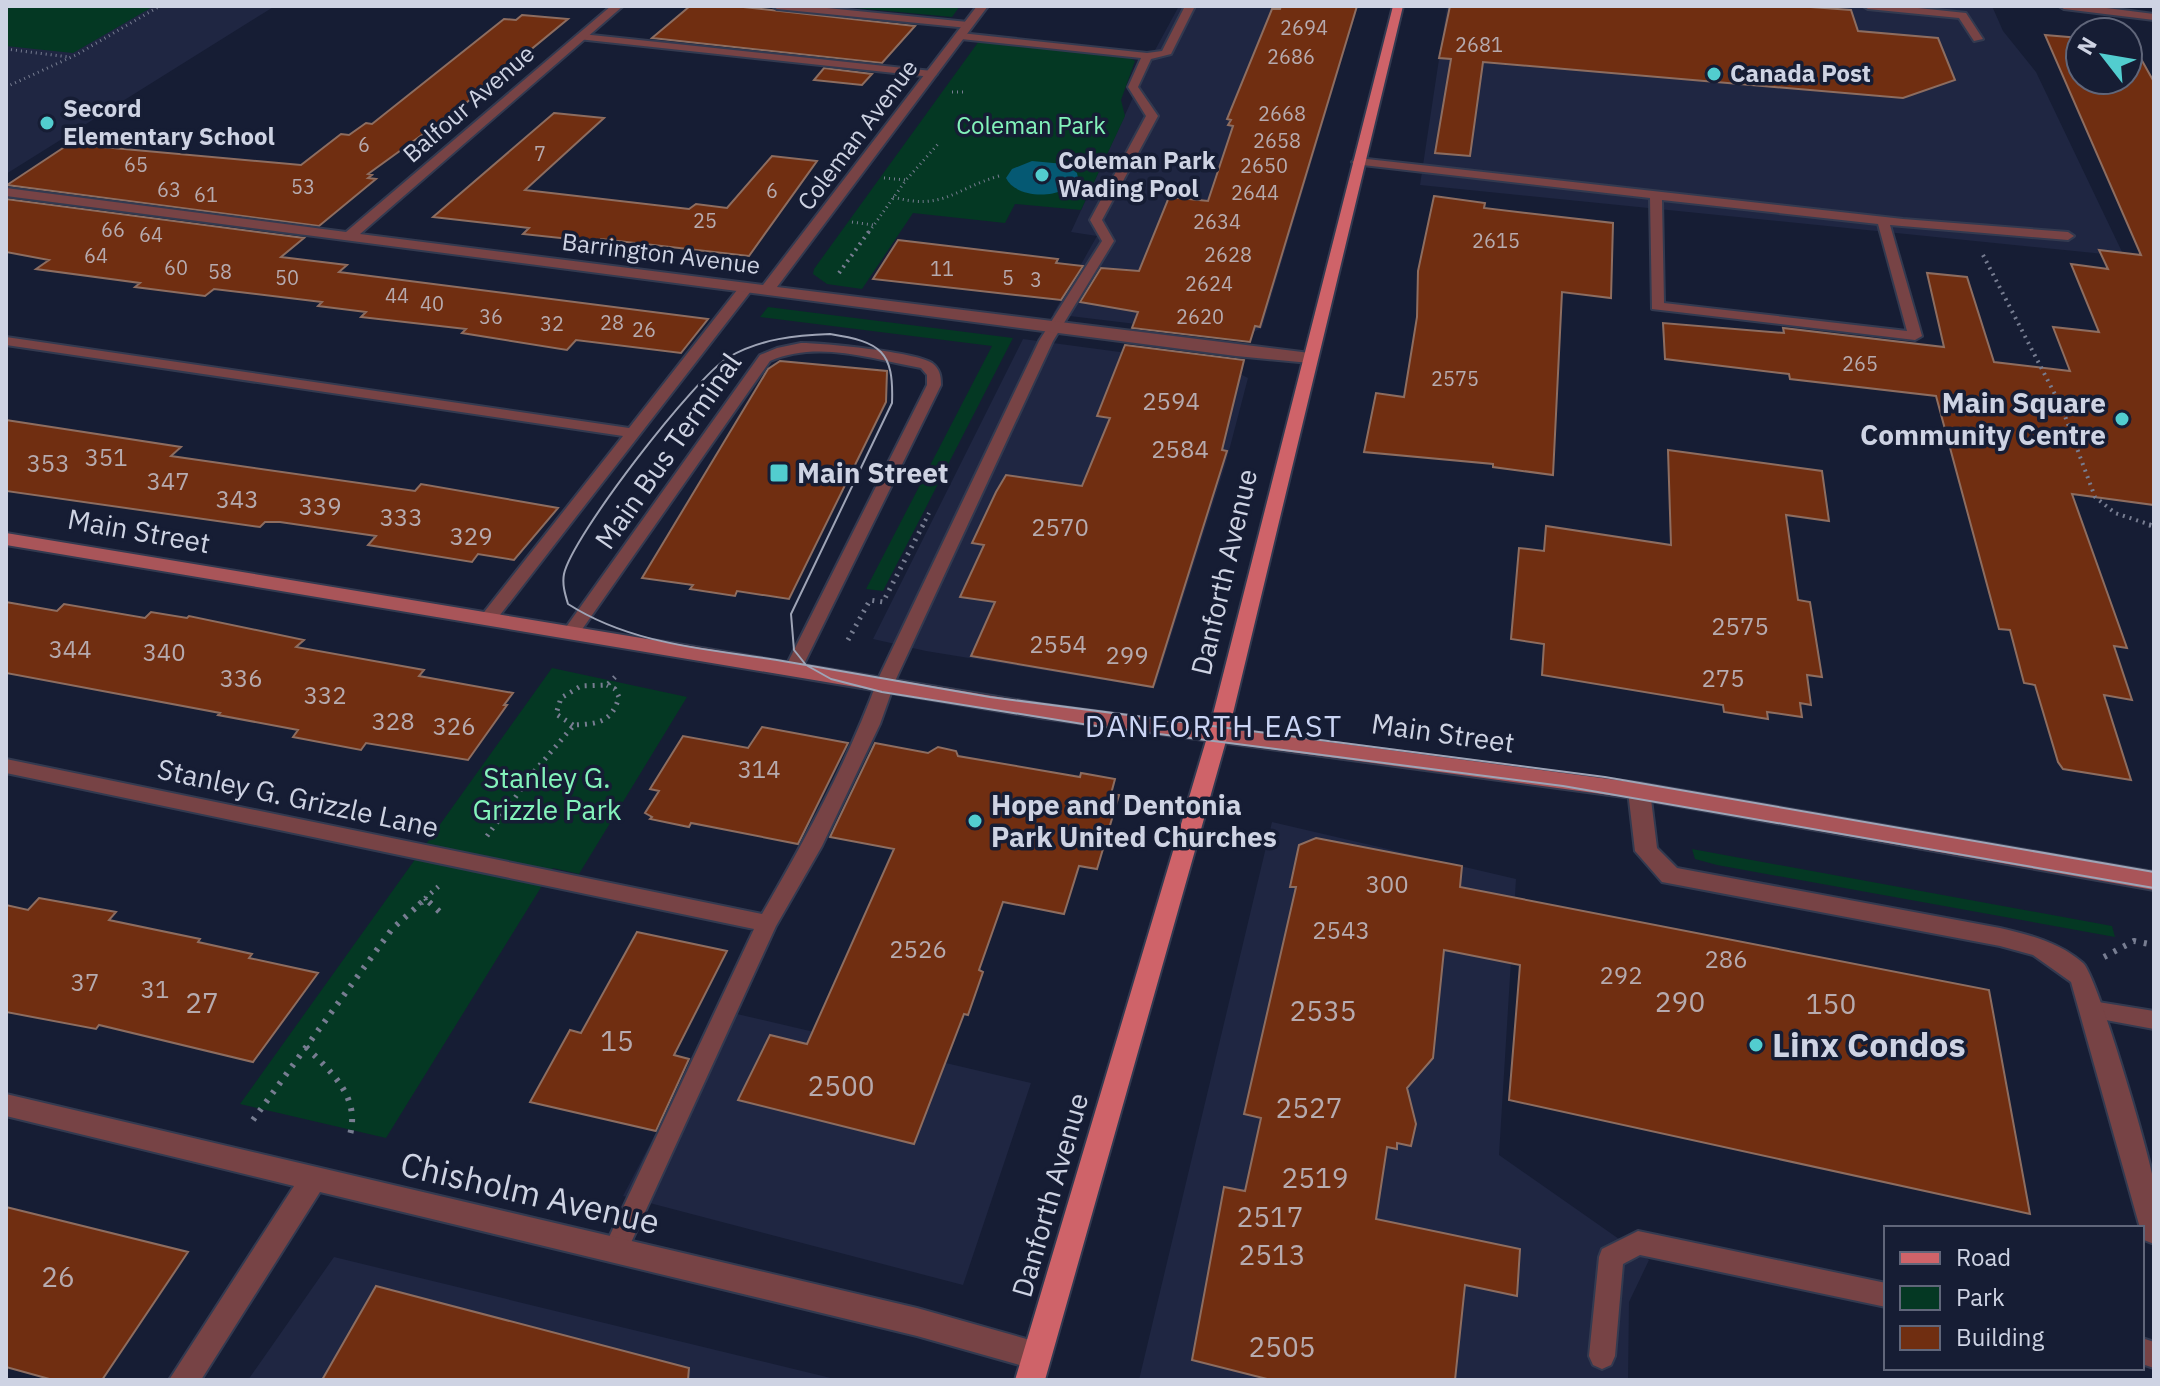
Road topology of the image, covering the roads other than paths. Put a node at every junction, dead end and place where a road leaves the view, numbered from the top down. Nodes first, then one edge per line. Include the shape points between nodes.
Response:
1 (613, 6) edge
2 (777, 6) edge
3 (983, 6) edge
4 (1190, 6) edge
5 (1398, 6) edge
6 (1868, 6) edge
7 (2064, 6) edge
8 (1966, 11) edge
9 (2154, 17) edge
10 (964, 31) junction
11 (582, 37) junction
12 (1978, 39) dead end
13 (1147, 56) junction
14 (932, 74) junction
15 (1358, 162) junction
16 (6, 192) edge
17 (1656, 196) junction
18 (1883, 221) junction
19 (349, 236) junction
20 (2068, 236) dead end
21 (746, 288) junction
22 (767, 290) junction
23 (1054, 327) junction
24 (6, 341) edge
25 (1310, 358) junction
26 (633, 433) junction
27 (6, 539) edge
28 (487, 620) junction
29 (570, 634) junction
30 (793, 670) junction
31 (885, 685) junction
32 (1218, 734) junction
33 (6, 766) edge
34 (1639, 791) junction
35 (2154, 881) edge
36 (767, 923) junction
37 (2092, 1010) junction
38 (2154, 1020) edge
39 (6, 1105) edge
40 (314, 1178) junction
41 (2154, 1231) edge
42 (615, 1250) junction
43 (1884, 1295) edge
44 (1602, 1356) dead end
45 (1033, 1368) edge
46 (184, 1380) edge

1 - 11 street, Balfour Avenue
2 - 10 lane
3 - 10 street, Coleman Avenue
4 - 13 lane via 1166,54
5 - 15 main road, Danforth Avenue
6 - 8 lane
7 - 9 street
8 - 12 lane
10 - 13 lane
10 - 14 street, Coleman Avenue
11 - 14 lane
11 - 19 street, Balfour Avenue
13 - 23 lane via 1133,87 1152,116 1096,220 1108,241
14 - 22 street, Coleman Avenue
15 - 17 lane
15 - 25 main road, Danforth Avenue
16 - 19 street, Barrington Avenue
17 - 18 lane
17 - 18 lane via 1657,306 1915,336
18 - 20 lane
19 - 21 street, Barrington Avenue
21 - 22 street, Barrington Avenue
21 - 26 lane
22 - 23 street, Barrington Avenue
23 - 25 street, Barrington Avenue
23 - 31 lane
24 - 26 lane
25 - 32 main road, Danforth Avenue
26 - 28 lane
27 - 28 street, Main Street
28 - 29 street, Main Street
29 - 30 street, Main Street
29 - 30 lane, Main Bus Terminal via 765,358 788,348 822,347 926,365 934,374 934,385
30 - 31 street, Main Street
31 - 32 street, Main Street
31 - 36 lane via 812,846
32 - 34 street, Main Street
32 - 45 main road, Danforth Avenue
33 - 36 lane, Stanley G. Grizzle Lane
34 - 35 street, Main Street
34 - 37 street via 1646,851 1670,876 2040,947 2077,971
36 - 42 lane
37 - 38 lane
37 - 41 street
39 - 40 street, Chisholm Avenue
40 - 42 street, Chisholm Avenue
40 - 46 street
42 - 45 street, Chisholm Avenue via 917,1322
43 - 44 lane via 1638,1243 1611,1257

